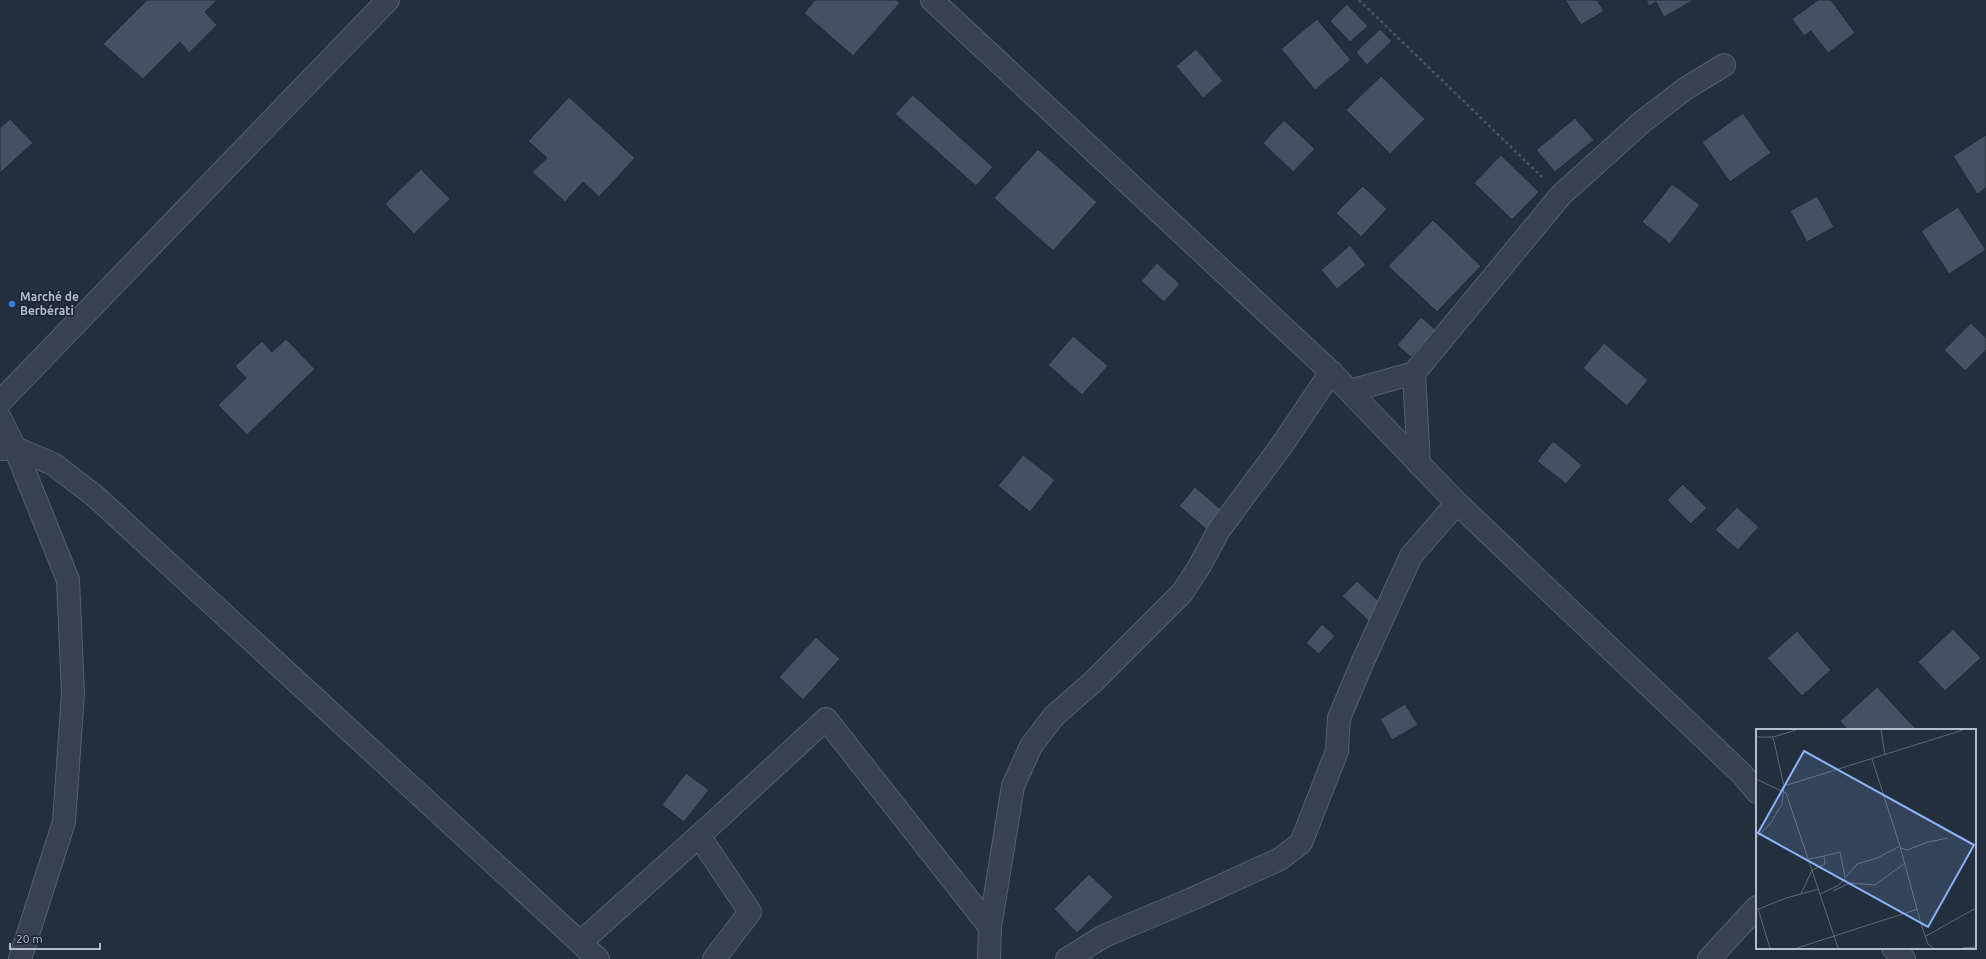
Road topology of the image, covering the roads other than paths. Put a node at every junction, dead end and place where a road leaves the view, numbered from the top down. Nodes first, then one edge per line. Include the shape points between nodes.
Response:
1 (388, 0) edge
2 (932, 0) edge
3 (1724, 65) dead end
4 (1331, 372) junction
5 (1414, 373) junction
6 (1350, 391) junction
7 (0, 402) edge
8 (0, 418) edge
9 (8, 448) edge
10 (1419, 464) junction
11 (1457, 503) junction
12 (1756, 791) edge
13 (699, 836) junction
14 (1756, 908) edge
15 (990, 927) junction
16 (581, 942) junction
17 (1895, 949) edge
18 (20, 959) edge
19 (598, 959) edge
20 (714, 959) edge
21 (989, 959) edge
22 (1068, 959) edge
23 (1710, 959) edge
24 (1904, 959) edge

1 - 7 street
2 - 4 street
3 - 5 street via 1685,89 1642,122 1561,195
4 - 6 street
4 - 15 street via 1282,446 1219,530 1182,593 1095,680 1054,716 1031,746 1013,786
5 - 6 street
5 - 10 street
6 - 10 street
8 - 9 street
9 - 16 street via 53,464 95,496
9 - 18 street via 68,580 73,693 64,822
10 - 11 street
11 - 12 street via 1742,774
11 - 22 street via 1411,556 1339,718 1337,751 1300,843 1280,859 1104,936
13 - 15 street via 826,719
13 - 16 street
13 - 20 street via 750,912
14 - 23 street
15 - 21 street
16 - 19 street
17 - 24 street

